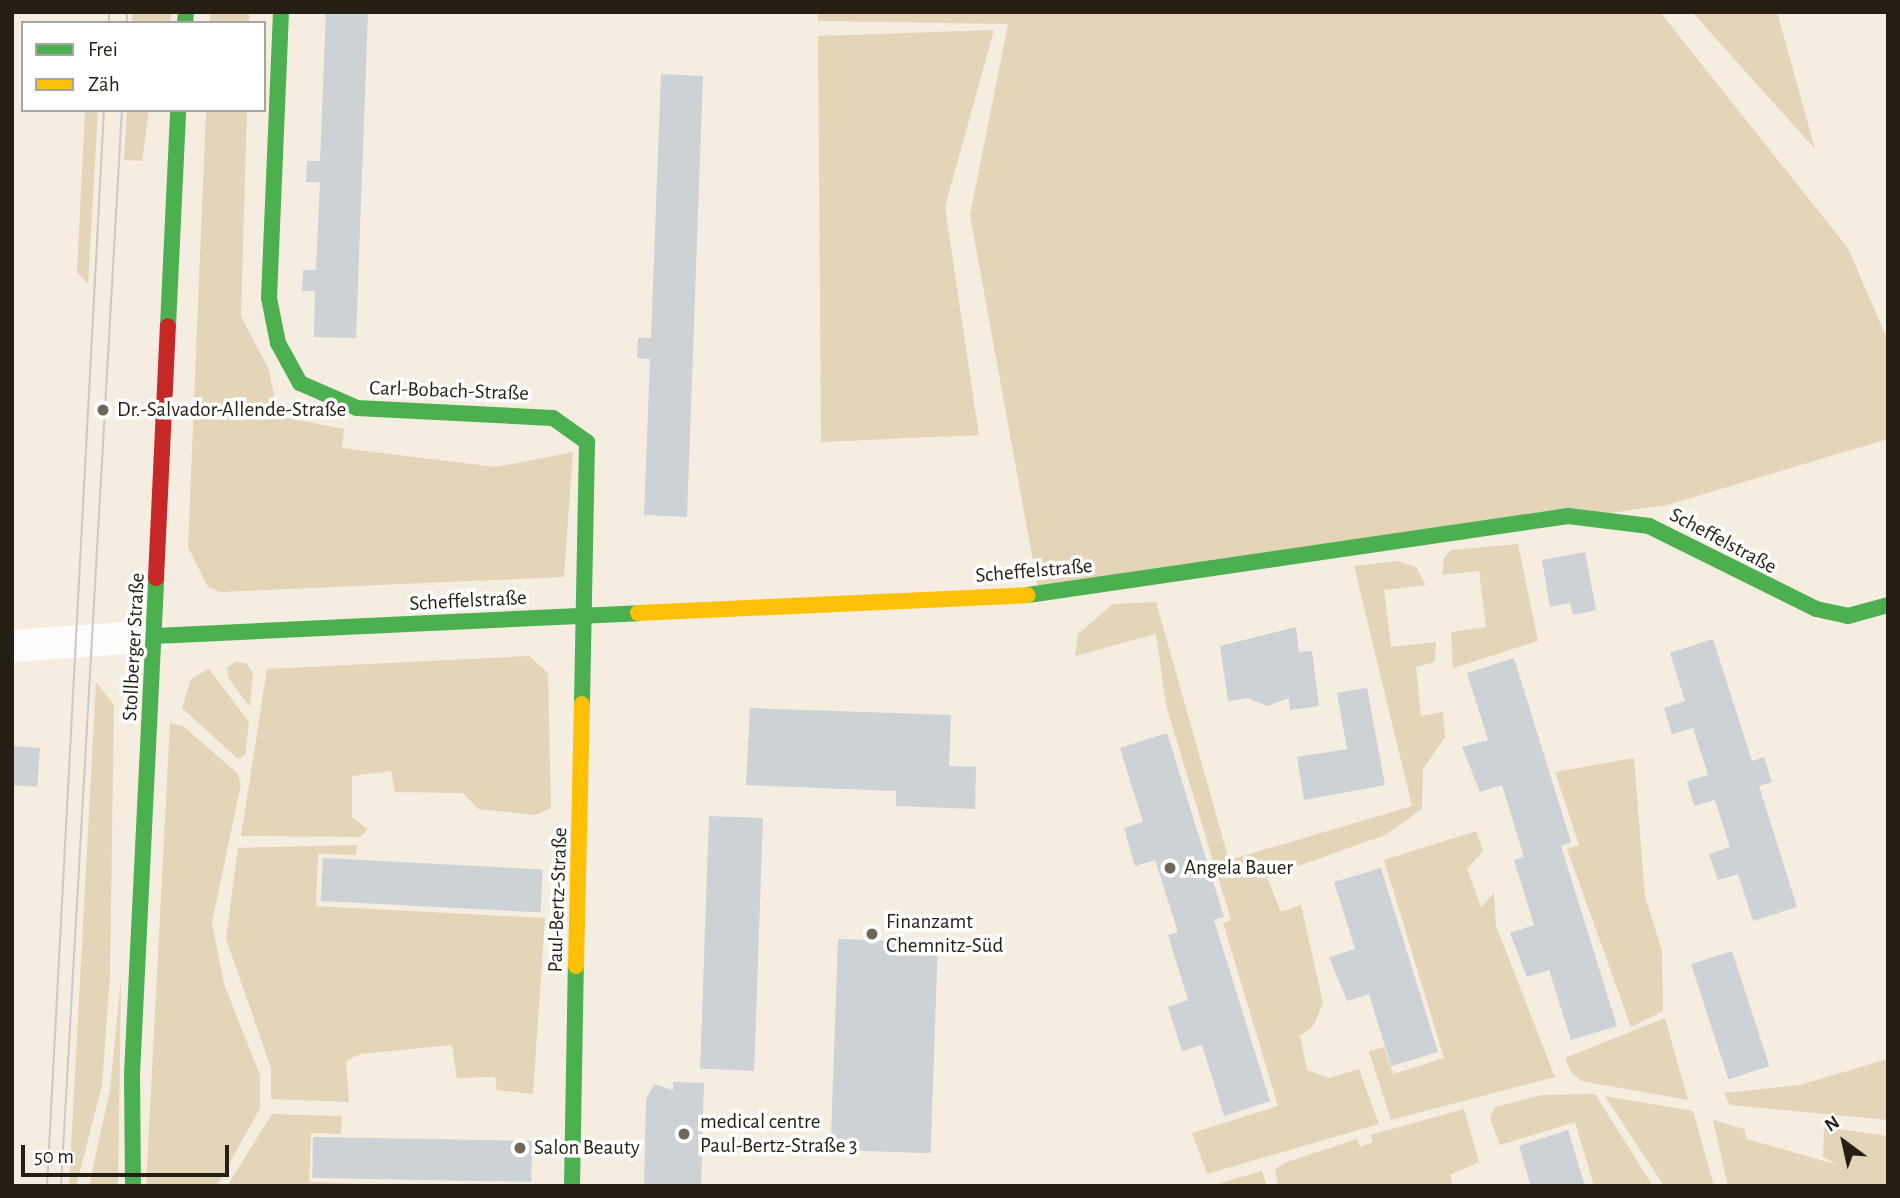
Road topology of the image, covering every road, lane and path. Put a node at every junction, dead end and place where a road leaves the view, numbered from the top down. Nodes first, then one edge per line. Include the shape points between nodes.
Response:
1 (281, 12) edge
2 (178, 112) edge
3 (1888, 606) edge
4 (586, 615) junction
5 (155, 636) junction
6 (12, 646) edge
7 (133, 1186) edge
8 (572, 1186) edge

1 - 4 main road, Carl-Bobach-Straße via 269,298 278,343 300,383 335,402 357,408 519,412 576,429 587,442
2 - 5 main road, Stollberger Straße
3 - 4 main road, Scheffelstraße via 1848,616 1816,609 1648,526 1568,516 1039,594
4 - 5 main road, Scheffelstraße
4 - 8 main road, Paul-Bertz-Straße
5 - 6 street
5 - 7 main road, Stollberger Straße via 132,1074

